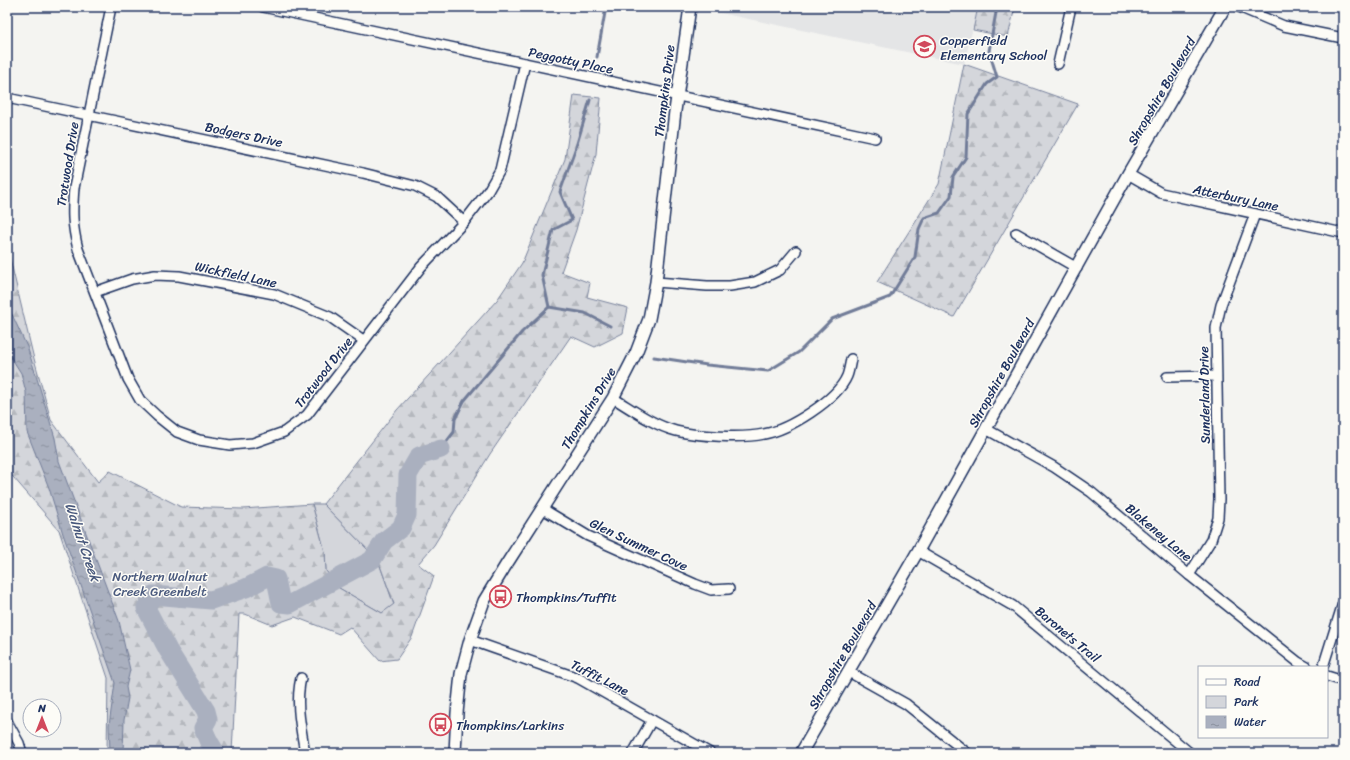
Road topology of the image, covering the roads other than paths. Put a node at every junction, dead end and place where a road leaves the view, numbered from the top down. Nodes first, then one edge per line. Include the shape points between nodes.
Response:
1 (111, 7) edge
2 (263, 7) edge
3 (690, 7) edge
4 (1071, 7) edge
5 (1226, 7) edge
6 (1239, 7) edge
7 (1343, 38) edge
8 (525, 63) junction
9 (1058, 64) dead end
10 (677, 96) junction
11 (7, 98) edge
12 (89, 115) junction
13 (875, 138) dead end
14 (1128, 174) junction
15 (1255, 214) junction
16 (464, 222) junction
17 (1016, 233) dead end
18 (1343, 233) edge
19 (796, 251) dead end
20 (1077, 268) junction
21 (656, 282) junction
22 (95, 292) junction
23 (363, 340) junction
24 (851, 359) dead end
25 (1216, 376) junction
26 (1167, 377) dead end
27 (614, 398) junction
28 (986, 429) junction
29 (543, 509) junction
30 (918, 551) junction
31 (1189, 575) junction
32 (729, 589) dead end
33 (1343, 603) edge
34 (470, 640) junction
35 (1305, 666) edge
36 (1323, 666) edge
37 (849, 672) junction
38 (1328, 676) edge
39 (301, 678) dead end
40 (1343, 681) edge
41 (652, 720) junction
42 (7, 721) edge
43 (22, 753) edge
44 (305, 753) edge
45 (455, 753) edge
46 (633, 753) edge
47 (710, 753) edge
48 (802, 753) edge
49 (967, 753) edge
50 (1190, 753) edge

1 - 12 street, Trotwood Drive
2 - 8 street, Peggotty Place
3 - 10 street, Thompkins Drive
4 - 9 street
5 - 14 street, Shropshire Boulevard
6 - 7 street via 1284,26
8 - 10 street, Peggotty Place
8 - 16 street, Trotwood Drive via 500,170 488,191
10 - 13 street, Peggotty Place
10 - 21 street, Thompkins Drive
11 - 12 street, Bodgers Drive
12 - 16 street, Bodgers Drive via 415,186 437,197
12 - 22 street, Trotwood Drive via 74,188 72,214 78,249
14 - 15 street, Atterbury Lane via 1161,193
14 - 20 street, Shropshire Boulevard
15 - 18 street, Atterbury Lane
15 - 25 street, Sunderland Drive via 1221,305 1216,328
16 - 23 street, Trotwood Drive via 421,267
17 - 20 street
19 - 21 street via 780,270 755,282 707,286
20 - 28 street, Shropshire Boulevard
21 - 27 street, Thompkins Drive via 649,319
22 - 23 street, Wickfield Lane via 132,279 155,275 179,276 274,294 330,317
22 - 23 street, Trotwood Drive via 128,380 140,400 177,432 199,440 230,445 253,443 284,432 307,415
24 - 27 street via 847,377 836,392 790,425 764,434 732,437 676,431 654,422
25 - 26 street
25 - 31 street, Sunderland Drive via 1218,518 1211,540
27 - 29 street, Thompkins Drive
28 - 30 street, Shropshire Boulevard
28 - 31 street, Blakeney Lane via 1054,467 1091,492
29 - 32 street, Glen Summer Cove via 588,536 695,584 711,590
29 - 34 street, Thompkins Drive via 484,601
30 - 37 street, Shropshire Boulevard
30 - 50 street, Baronets Trail via 1013,606
31 - 35 street, Blakeney Lane
33 - 36 street
34 - 41 street, Tuffit Lane via 578,678
34 - 45 street, Thompkins Drive via 462,674
37 - 48 street, Shropshire Boulevard
37 - 49 street via 906,704
38 - 40 street
39 - 44 street via 298,704
41 - 46 street
41 - 47 street, Tuffit Lane
42 - 43 street

